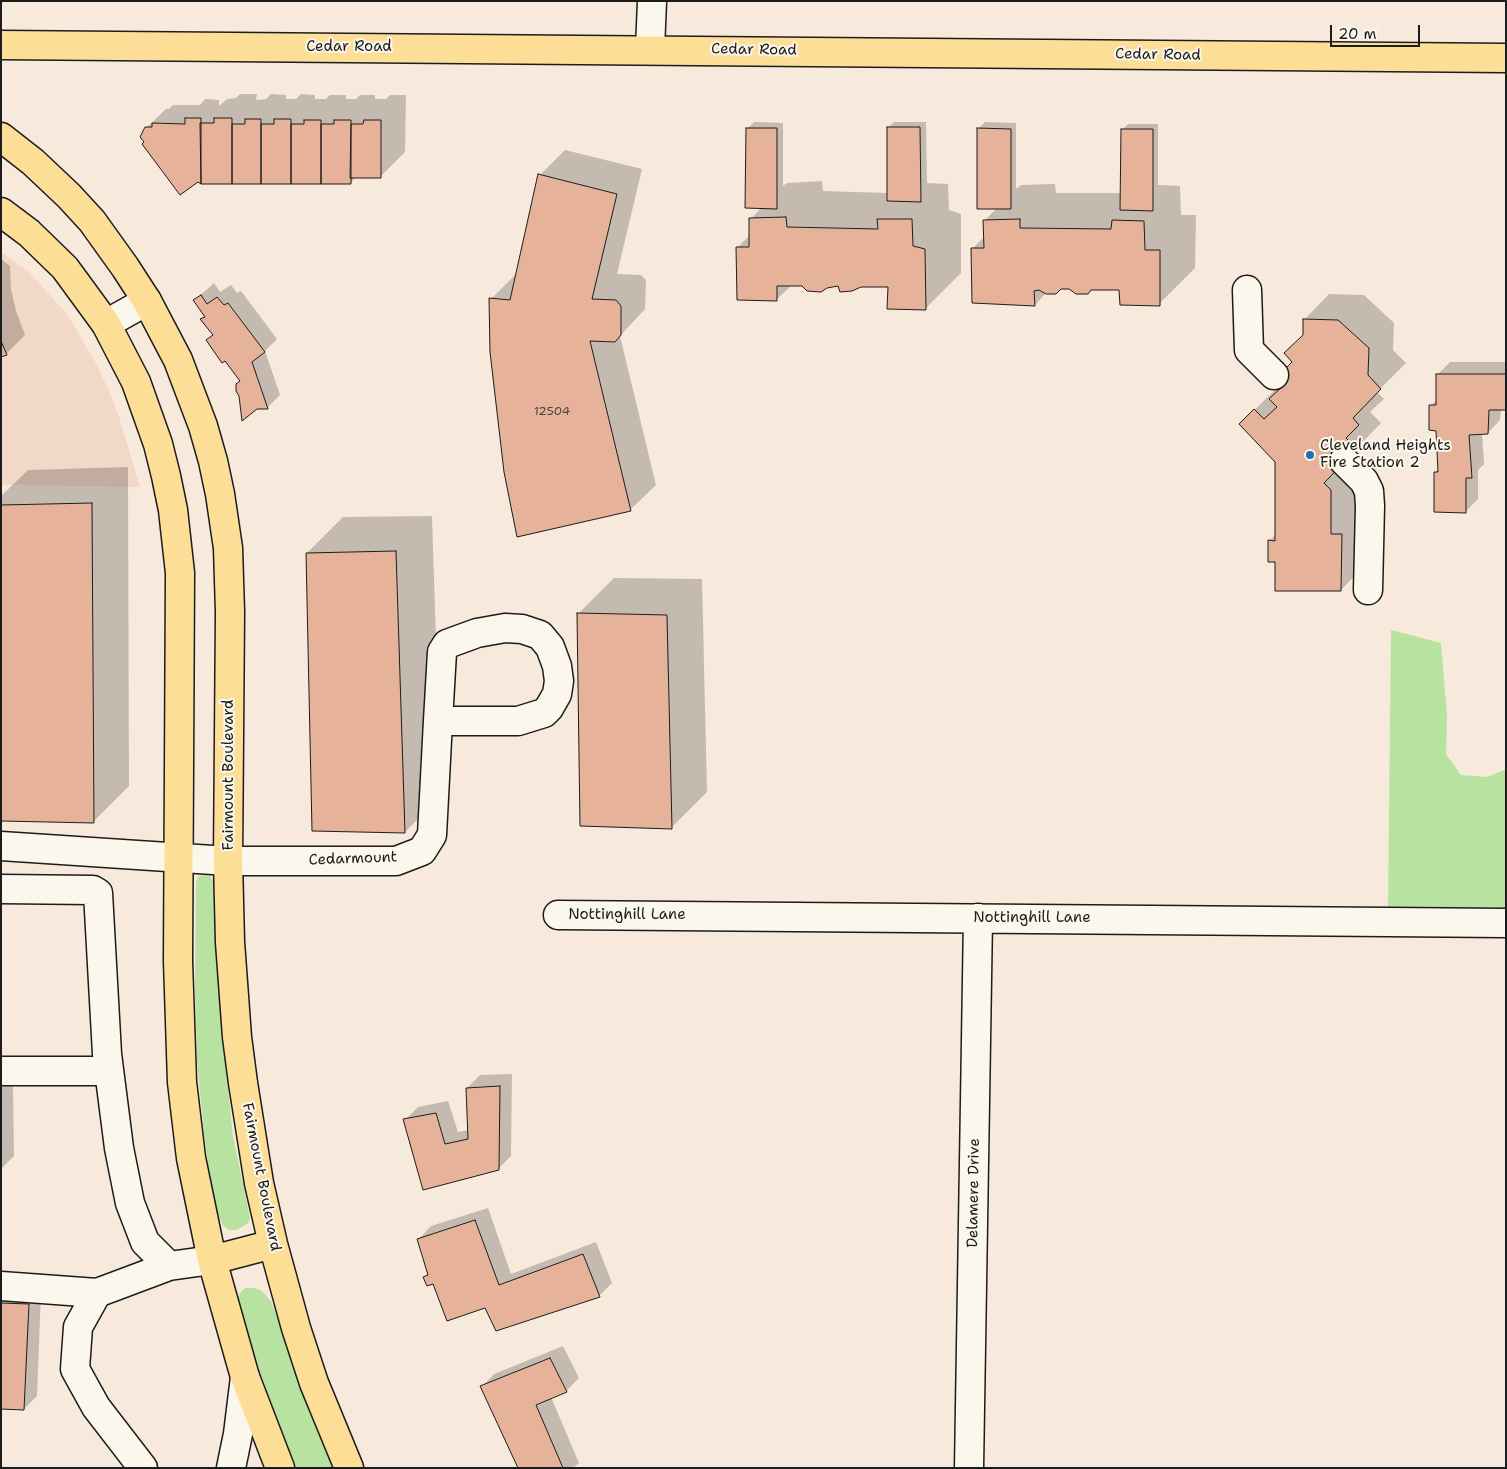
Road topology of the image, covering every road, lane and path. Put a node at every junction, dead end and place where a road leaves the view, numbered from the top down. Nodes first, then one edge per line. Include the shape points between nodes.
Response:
1 (652, 1) edge
2 (1, 44) edge
3 (650, 49) junction
4 (1506, 58) edge
5 (1, 137) edge
6 (1, 212) edge
7 (1247, 290) dead end
8 (147, 300) junction
9 (106, 324) junction
10 (1274, 375) dead end
11 (1344, 462) dead end
12 (1368, 590) dead end
13 (438, 721) junction
14 (1, 846) edge
15 (179, 858) junction
16 (228, 861) junction
17 (1, 889) edge
18 (558, 914) dead end
19 (978, 918) junction
20 (1506, 922) edge
21 (1, 1071) edge
22 (109, 1071) junction
23 (273, 1244) junction
24 (212, 1260) junction
25 (169, 1266) junction
26 (1, 1286) edge
27 (97, 1293) junction
28 (245, 1377) junction
29 (143, 1468) edge
30 (231, 1468) edge
31 (280, 1468) edge
32 (349, 1468) edge
33 (969, 1468) edge

1 - 3 street
2 - 3 main road, Cedar Road
3 - 4 main road, Cedar Road
5 - 8 main road, Fairmount Boulevard via 51,179 92,221
6 - 9 main road via 66,268
7 - 10 street via 1248,350
8 - 9 street
8 - 16 main road, Fairmount Boulevard via 178,360 192,396 213,461 225,522 230,612
9 - 15 main road via 148,414 173,510 180,573
11 - 12 street via 1364,481 1369,491
13 - 13 street, Cedarmount via 442,652 447,644 477,632 505,628 540,635 550,647 559,681 557,694 544,713 518,721
13 - 16 street, Cedarmount via 432,835 422,851 396,861
14 - 15 street, Cedarmount
15 - 16 street, Cedarmount
15 - 24 main road via 178,985 182,1082 192,1158
16 - 23 main road, Fairmount Boulevard via 237,1037 250,1132
17 - 22 street via 93,890 98,894
18 - 19 street, Nottinghill Lane
19 - 20 street, Nottinghill Lane
19 - 33 street, Delamere Drive
21 - 22 street
22 - 25 street via 130,1203 145,1242
23 - 24 main road
23 - 32 main road, Fairmount Boulevard via 314,1383
24 - 25 street
24 - 28 main road
25 - 27 street
26 - 27 street
27 - 29 street via 78,1327 75,1369 96,1407
28 - 30 street
28 - 31 main road

